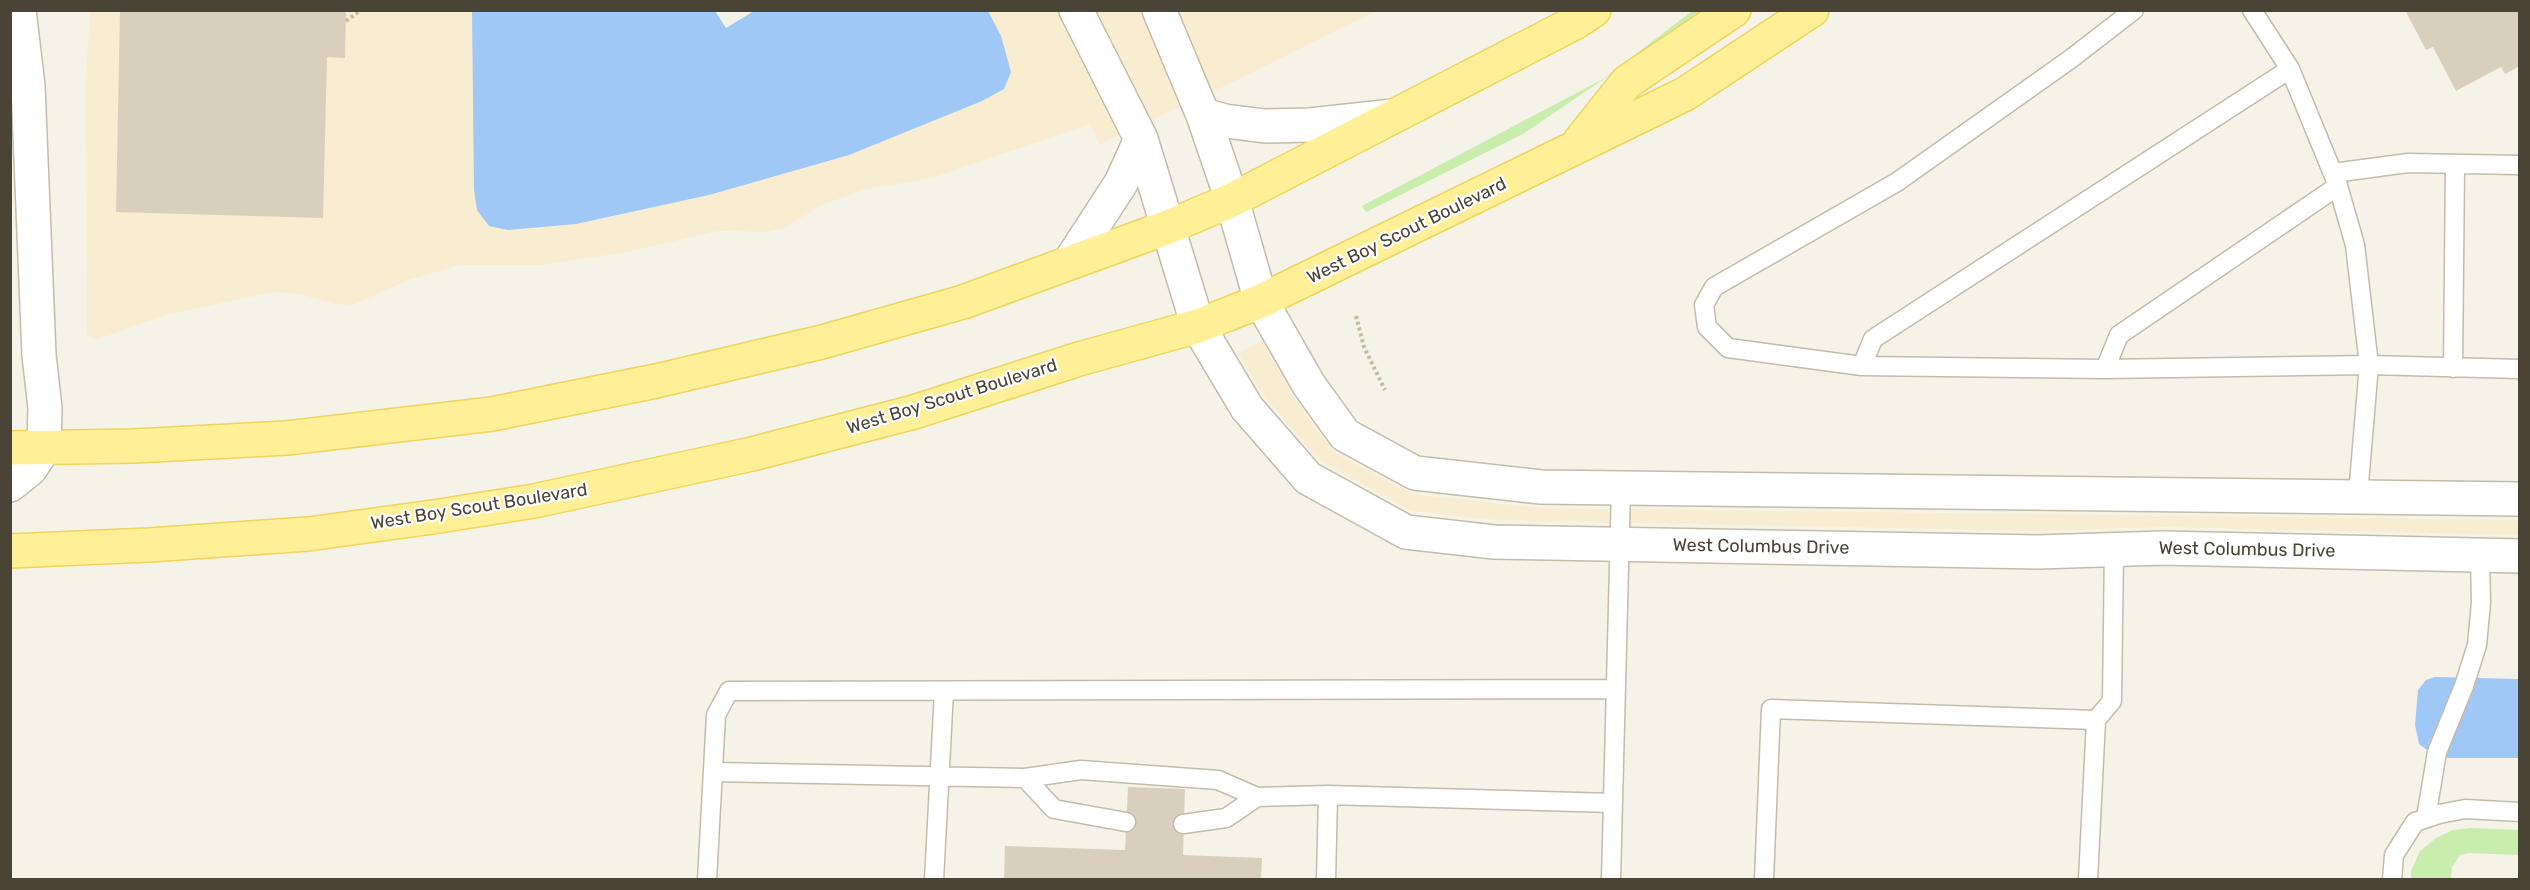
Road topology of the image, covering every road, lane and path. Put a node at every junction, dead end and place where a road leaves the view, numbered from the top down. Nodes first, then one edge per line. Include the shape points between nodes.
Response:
1 (19, 10) edge
2 (362, 10) edge
3 (1076, 10) edge
4 (1159, 10) edge
5 (1594, 10) edge
6 (1734, 10) edge
7 (1812, 10) edge
8 (2134, 10) edge
9 (2252, 10) edge
10 (346, 21) dead end
11 (2290, 69) junction
12 (1203, 115) junction
13 (1395, 116) junction
14 (1141, 139) junction
15 (1574, 149) junction
16 (2455, 164) junction
17 (2520, 165) edge
18 (2335, 180) junction
19 (1232, 200) junction
20 (1168, 227) junction
21 (1069, 263) junction
22 (1261, 301) junction
23 (1356, 316) dead end
24 (1198, 326) junction
25 (2369, 365) junction
26 (1862, 366) junction
27 (2453, 368) junction
28 (2105, 369) junction
29 (2520, 369) edge
30 (1385, 390) dead end
31 (10, 447) edge
32 (44, 448) junction
33 (10, 485) edge
34 (1621, 488) junction
35 (2358, 495) junction
36 (2520, 499) edge
37 (1620, 544) junction
38 (2114, 549) junction
39 (15, 551) edge
40 (2480, 555) junction
41 (2520, 556) edge
42 (1616, 688) junction
43 (945, 691) junction
44 (2096, 720) junction
45 (713, 772) junction
46 (940, 776) junction
47 (1025, 778) junction
48 (1328, 795) junction
49 (1257, 797) junction
50 (1613, 803) junction
51 (2520, 812) edge
52 (2426, 818) junction
53 (1126, 822) dead end
54 (1184, 824) dead end
55 (708, 879) edge
56 (934, 879) edge
57 (1326, 879) edge
58 (1611, 879) edge
59 (1764, 879) edge
60 (2088, 879) edge
61 (2392, 879) edge

1 - 32 street via 28,86
2 - 10 path
3 - 14 street, West Columbus Drive
4 - 12 street
5 - 13 main road
6 - 15 main road via 1627,82
7 - 15 main road, West Boy Scout Boulevard via 1685,94
8 - 26 lane via 1897,182 1714,286 1704,305 1707,327 1728,348
9 - 11 lane
11 - 18 lane
11 - 26 lane via 1873,339
12 - 13 street via 1265,126
12 - 19 street
13 - 19 main road
14 - 20 street, West Columbus Drive
14 - 21 street via 1121,183
15 - 22 main road, West Boy Scout Boulevard
16 - 17 lane
16 - 18 lane via 2408,162
16 - 27 lane
18 - 25 lane via 2355,246
18 - 28 lane via 2119,335
19 - 20 main road
19 - 22 street
20 - 21 main road
20 - 24 street, West Columbus Drive
21 - 32 main road via 963,302 822,342 492,414 287,438
22 - 24 main road, West Boy Scout Boulevard
22 - 34 street via 1309,385 1345,435 1415,473 1541,487
23 - 30 path via 1364,347
24 - 37 street, West Columbus Drive via 1247,408 1308,478 1406,532 1494,542
24 - 39 main road, West Boy Scout Boulevard via 914,412 752,454 534,501 308,534
25 - 27 lane
25 - 28 lane
25 - 35 lane
26 - 28 lane
27 - 29 lane
31 - 32 main road
32 - 33 street via 30,469
34 - 35 street
34 - 37 lane
35 - 36 street
37 - 38 street, West Columbus Drive via 2038,552
37 - 42 lane
38 - 40 street, West Columbus Drive
38 - 44 lane via 2112,701
40 - 41 street, West Columbus Drive
40 - 52 lane via 2477,645 2437,752
42 - 43 lane
42 - 50 lane
43 - 45 lane via 729,691 716,715
43 - 46 lane
44 - 59 lane via 1771,709
44 - 60 lane
45 - 46 lane
45 - 55 lane
46 - 47 lane
46 - 56 lane
47 - 49 lane via 1081,770 1218,780
47 - 53 lane via 1054,809
48 - 49 lane
48 - 50 lane
48 - 57 lane
49 - 54 lane via 1226,818
50 - 58 lane
51 - 52 lane via 2465,809
52 - 61 lane via 2415,822 2394,855

